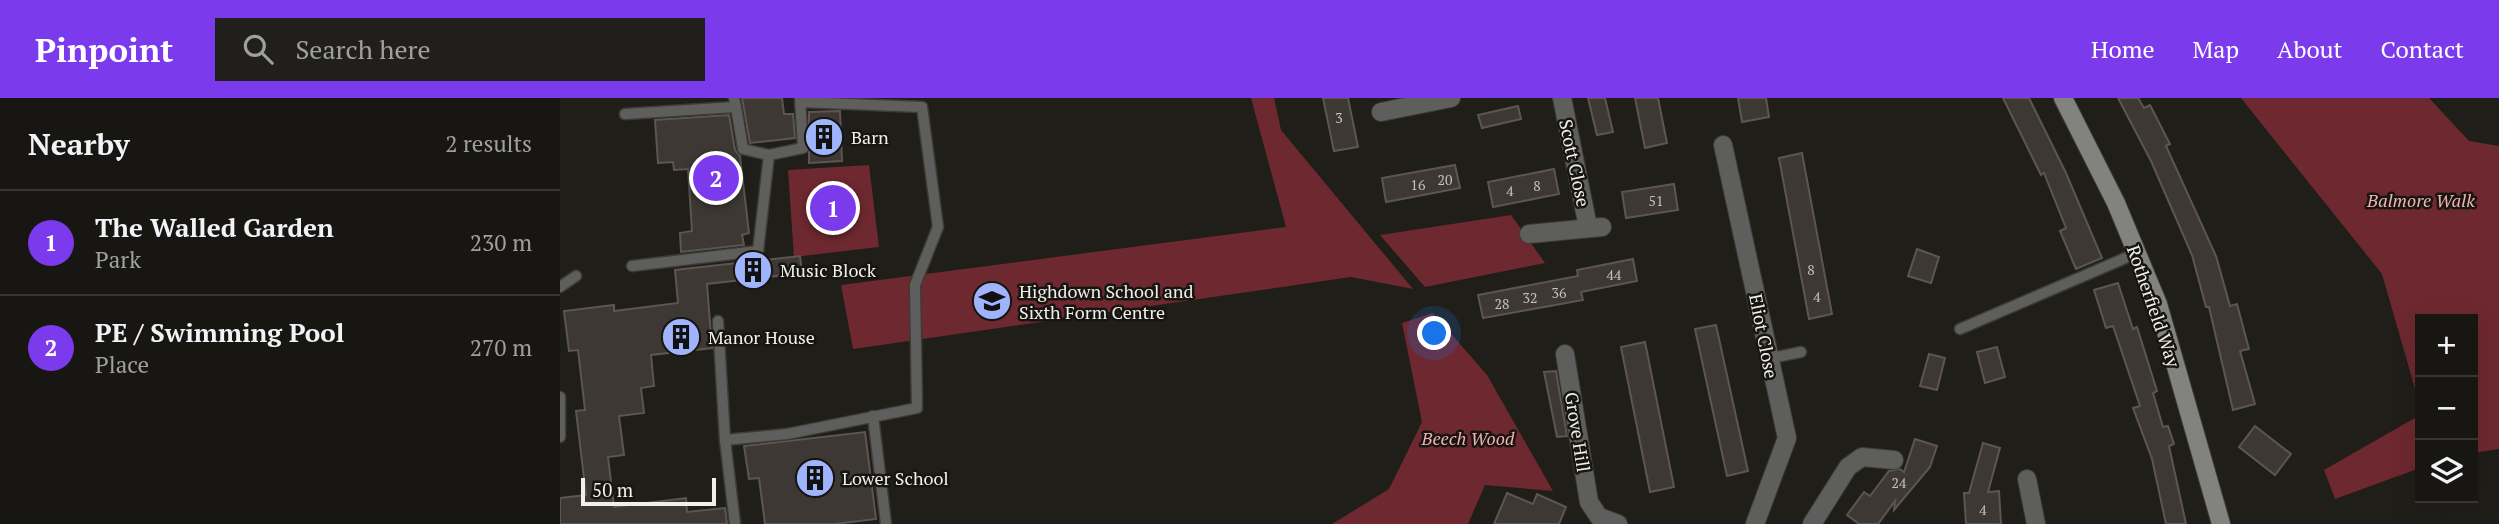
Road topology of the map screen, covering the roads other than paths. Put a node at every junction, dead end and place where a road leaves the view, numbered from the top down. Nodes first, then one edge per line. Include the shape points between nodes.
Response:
1 (676, 98) edge
2 (1451, 98) edge
3 (1562, 98) edge
4 (2063, 98) edge
5 (801, 100) edge
6 (735, 102) edge
7 (677, 111) junction
8 (1381, 112) dead end
9 (625, 114) dead end
10 (1723, 145) dead end
11 (769, 155) junction
12 (1529, 234) dead end
13 (2137, 253) junction
14 (632, 266) dead end
15 (560, 275) edge
16 (560, 287) edge
17 (718, 321) dead end
18 (1960, 329) dead end
19 (1801, 352) dead end
20 (1566, 354) dead end
21 (1768, 359) junction
22 (560, 397) edge
23 (873, 416) junction
24 (560, 437) edge
25 (725, 440) junction
26 (1894, 460) dead end
27 (2027, 479) dead end
28 (1586, 517) edge
29 (735, 524) edge
30 (886, 524) edge
31 (1615, 524) edge
32 (1755, 524) edge
33 (1812, 524) edge
34 (2036, 524) edge
35 (2221, 524) edge

1 - 7 lane
2 - 8 street
3 - 12 street, Scott Close via 1595,227
4 - 13 street, Rotherfield Way
5 - 11 lane via 803,148
5 - 23 lane via 922,107 938,227 915,285 917,408
6 - 7 lane
6 - 11 lane via 743,149
7 - 9 lane
10 - 21 street, Eliot Close
11 - 14 lane via 758,251
13 - 18 lane
13 - 35 street, Rotherfield Way via 2158,304
15 - 16 lane via 576,276
17 - 25 lane
19 - 21 lane
20 - 28 street, Grove Hill
21 - 32 street, Eliot Close via 1787,438
22 - 24 lane
23 - 25 lane via 787,434
23 - 30 lane
25 - 29 lane
26 - 33 street via 1862,457 1848,467
27 - 34 street
28 - 31 street, Grove Hill

